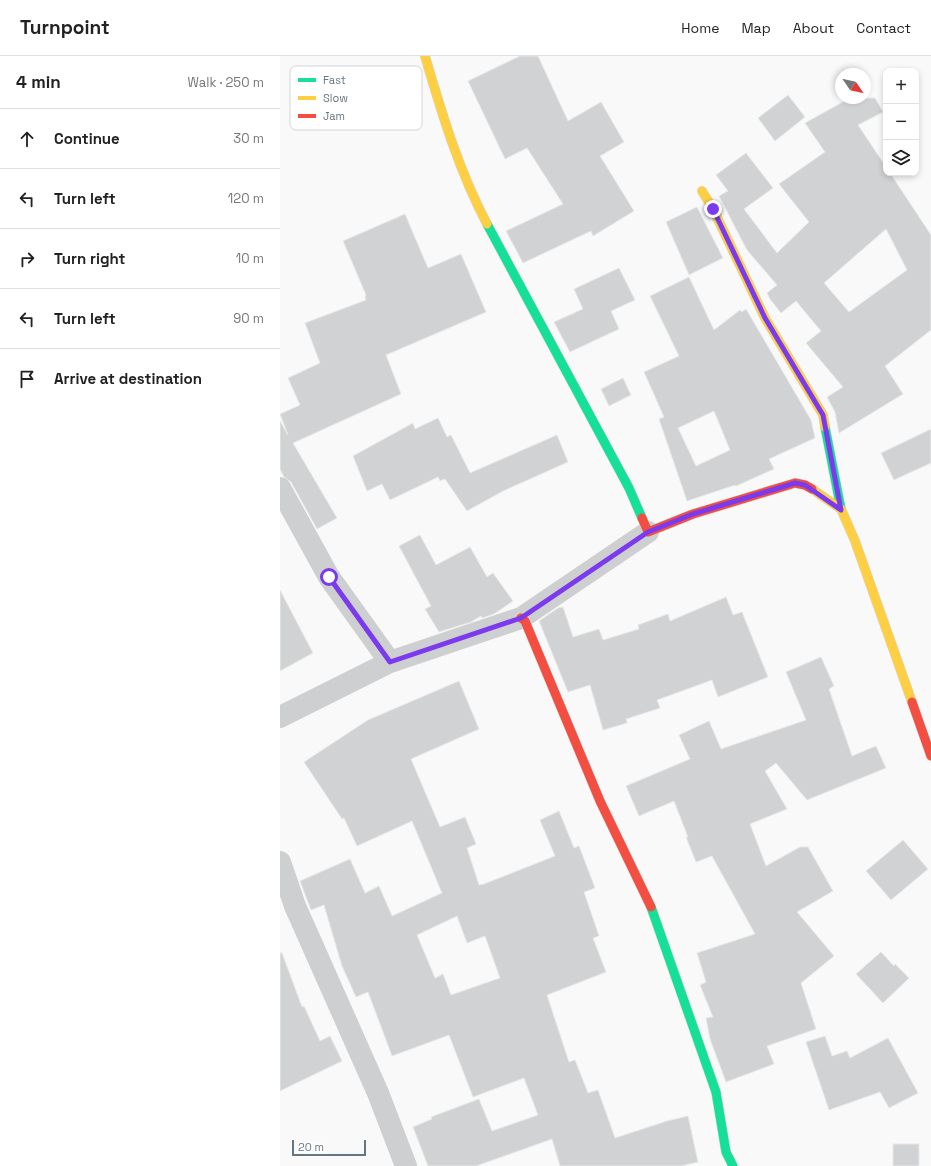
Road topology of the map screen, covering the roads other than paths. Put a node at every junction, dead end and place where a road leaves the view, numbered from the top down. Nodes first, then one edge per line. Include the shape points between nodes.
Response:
1 (425, 56) edge
2 (702, 190) dead end
3 (280, 488) edge
4 (841, 510) junction
5 (648, 532) junction
6 (521, 618) junction
7 (390, 662) junction
8 (280, 717) edge
9 (931, 756) edge
10 (280, 862) edge
11 (406, 1166) edge
12 (733, 1166) edge

1 - 5 street via 452,145 476,203 629,488
2 - 4 street via 765,318 823,415
3 - 7 street via 329,577
4 - 5 street via 805,485 795,483 693,514
4 - 9 street via 855,541
5 - 6 street
6 - 7 street
6 - 12 street via 525,621 600,801 654,914 658,934 716,1092 726,1152
7 - 8 street
10 - 11 street via 295,906 378,1093

